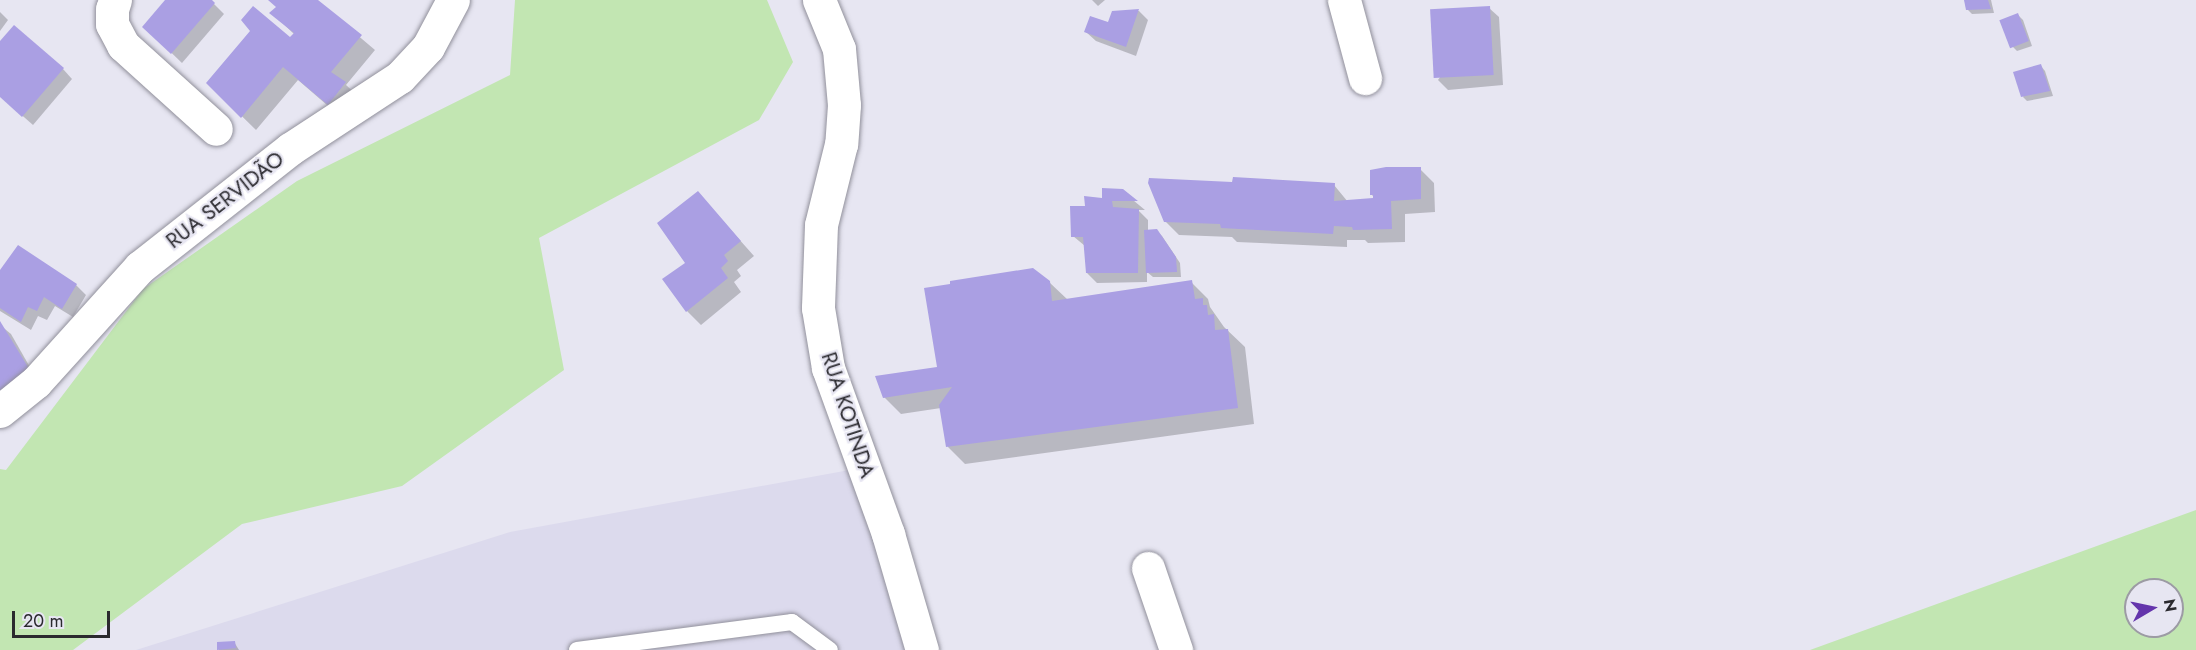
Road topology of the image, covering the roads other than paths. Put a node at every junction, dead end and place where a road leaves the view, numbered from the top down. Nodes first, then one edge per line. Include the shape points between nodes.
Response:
1 (116, 0) edge
2 (453, 0) edge
3 (819, 0) edge
4 (1344, 0) edge
5 (1365, 78) dead end
6 (216, 129) dead end
7 (0, 411) edge
8 (1148, 568) dead end
9 (1166, 647) edge
10 (577, 650) edge
11 (830, 650) edge
12 (922, 650) edge

1 - 6 street via 112,24 123,45
2 - 7 street, RUA SERVIDÃO via 428,47 400,77 290,149 140,267 36,382
3 - 12 street, RUA KOTINDA via 838,49 844,105 841,144 820,225 818,308 828,368 888,534
4 - 5 street
8 - 9 street
10 - 11 lane via 792,622

